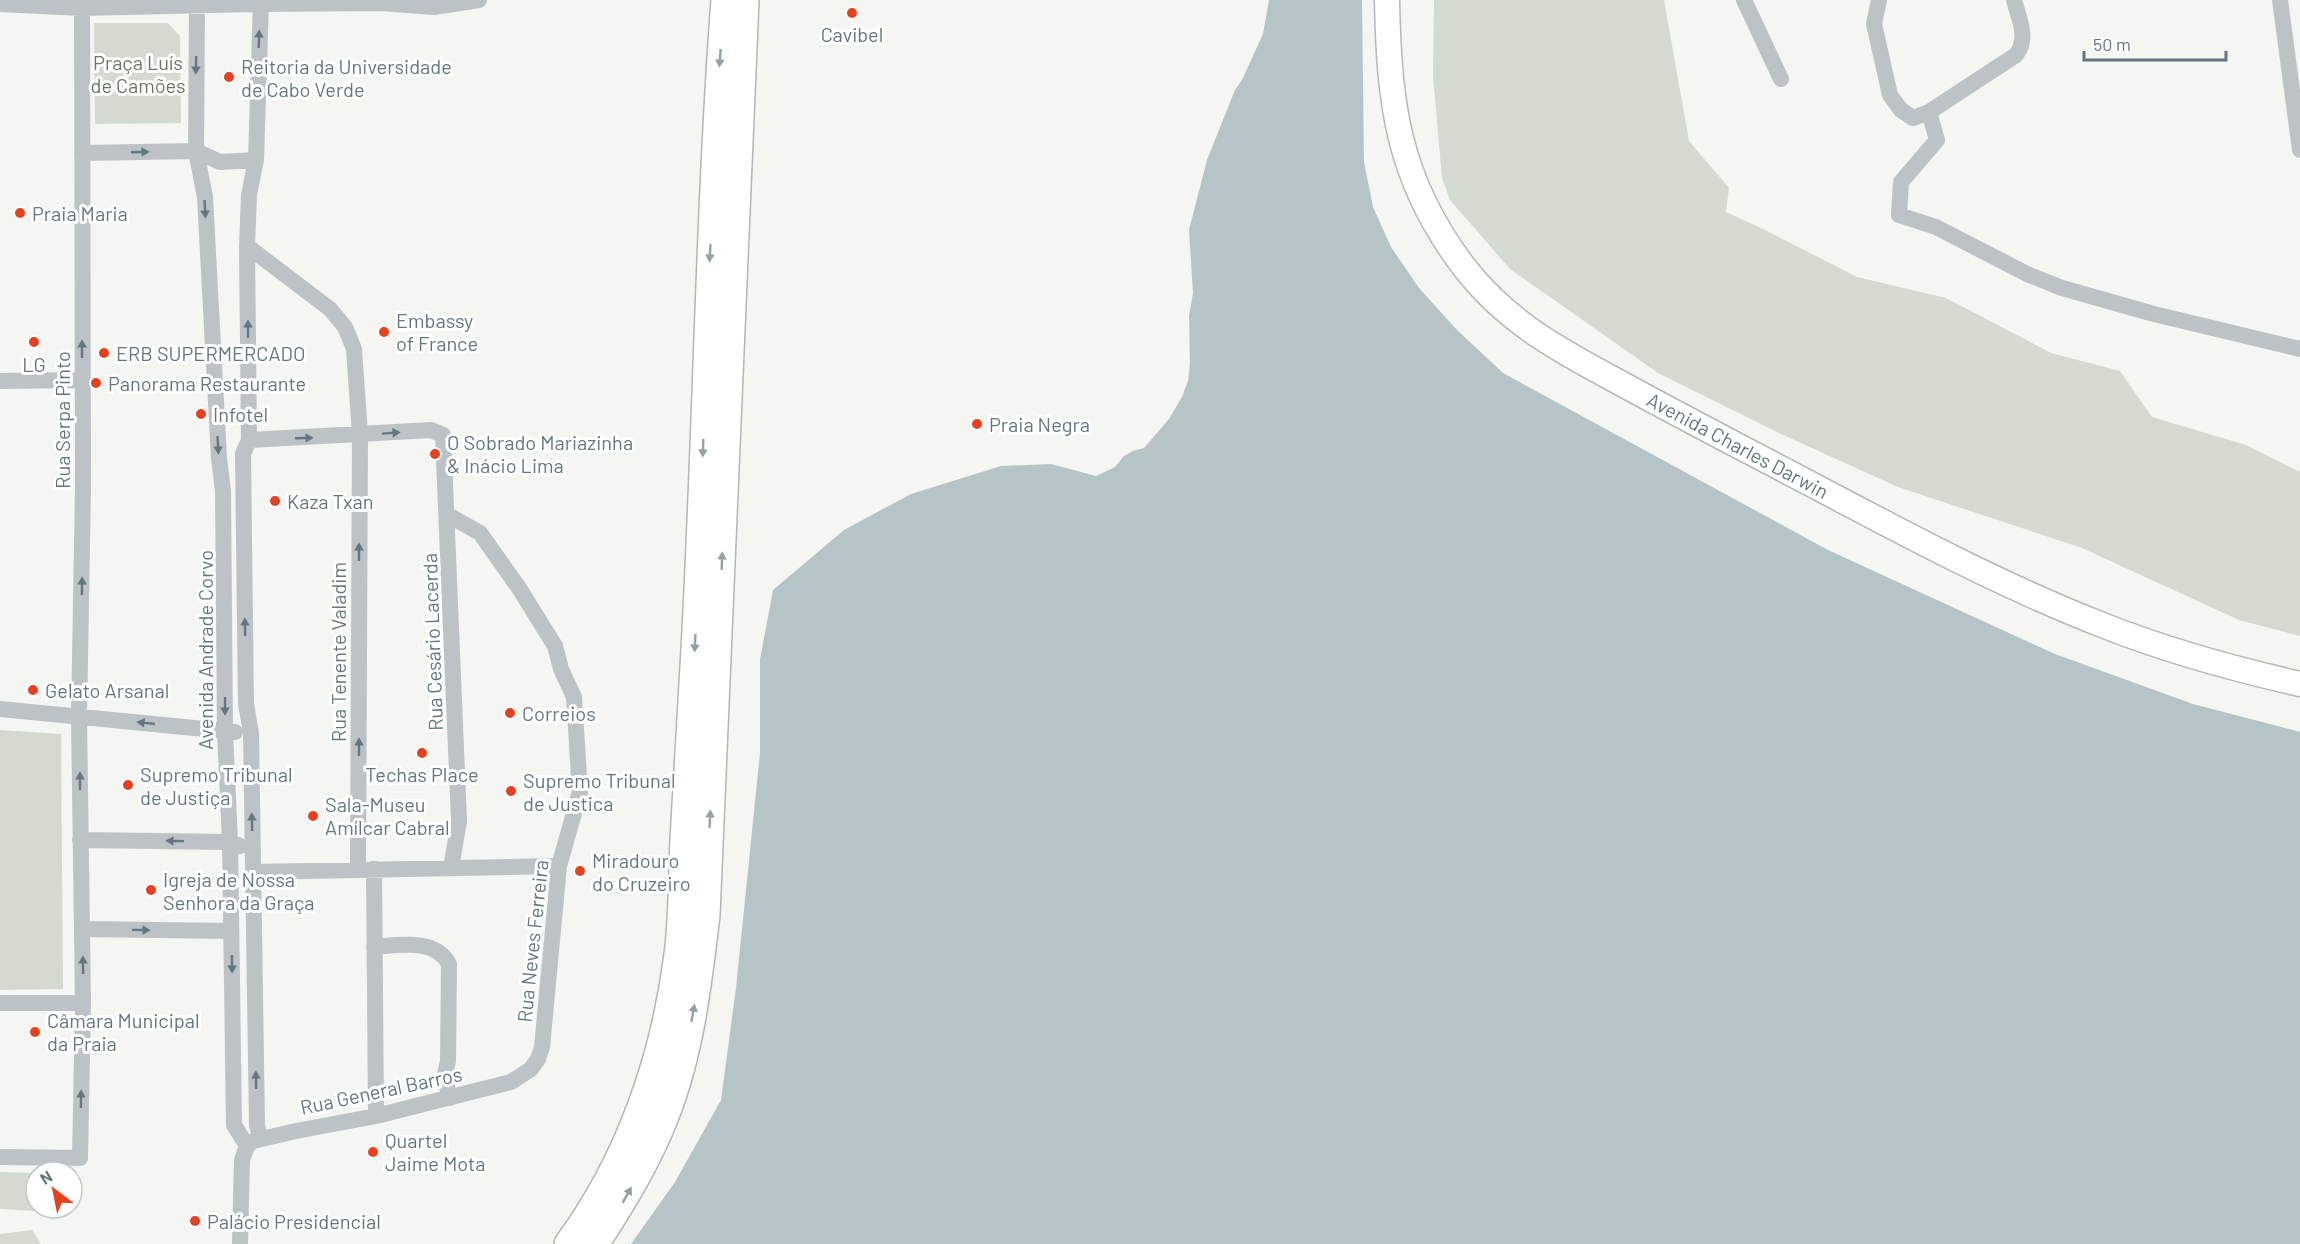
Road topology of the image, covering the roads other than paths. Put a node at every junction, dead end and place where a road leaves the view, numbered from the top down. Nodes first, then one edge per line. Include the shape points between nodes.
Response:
1 (479, 0) edge
2 (725, 0) edge
3 (745, 0) edge
4 (1387, 0) edge
5 (1744, 0) edge
6 (1879, 0) edge
7 (2014, 0) edge
8 (2280, 0) edge
9 (260, 2) edge
10 (381, 2) edge
11 (174, 3) edge
12 (0, 4) edge
13 (82, 4) edge
14 (197, 6) junction
15 (1781, 79) dead end
16 (1929, 112) junction
17 (2300, 150) edge
18 (196, 151) junction
19 (82, 153) junction
20 (256, 160) junction
21 (248, 246) junction
22 (2300, 349) edge
23 (82, 380) junction
24 (0, 381) edge
25 (360, 435) junction
26 (249, 440) junction
27 (448, 515) junction
28 (2300, 684) edge
29 (0, 709) edge
30 (79, 716) junction
31 (225, 731) junction
32 (250, 733) junction
33 (80, 840) junction
34 (230, 842) junction
35 (252, 851) junction
36 (559, 866) junction
37 (451, 868) junction
38 (366, 869) junction
39 (252, 872) junction
40 (83, 929) junction
41 (231, 932) junction
42 (375, 947) junction
43 (84, 1002) junction
44 (0, 1003) edge
45 (511, 1082) joint
46 (449, 1098) junction
47 (376, 1116) junction
48 (253, 1142) junction
49 (0, 1157) edge
50 (240, 1244) edge
51 (568, 1244) edge
52 (595, 1244) edge

1 - 10 street via 434,6
2 -> 51 main road via 678,953 664,1029 643,1103 609,1179
52 -> 3 main road via 632,1186 666,1115 692,1020 700,966 706,915
4 - 28 main road, Avenida Charles Darwin via 1388,55 1396,120 1416,187 1463,266 1521,324 1550,345 1700,426 2004,583 2149,642
5 - 15 street
6 - 16 street via 1874,24 1890,95 1913,118
7 - 16 street via 2024,35 2021,48 2009,61
8 - 17 street
9 - 10 street
9 - 14 street
20 -> 9 street, Avenida Andrade Corvo
11 - 13 street
11 - 14 street
12 - 13 street
13 - 19 street, Rua Serpa Pinto
14 -> 18 street, Avenida Andrade Corvo
16 - 22 street via 1937,140 1901,182 1899,215 1936,227 2062,288
19 -> 18 street
18 - 20 street via 220,162
18 -> 31 street, Avenida Andrade Corvo via 205,197 223,491
23 -> 19 street, Rua Serpa Pinto
20 - 21 street, Avenida Andrade Corvo via 249,195
21 - 25 street, Rua Tenente Valadim via 330,309 345,327 354,349
26 -> 21 street, Avenida Andrade Corvo
23 - 24 street
30 -> 23 street, Rua Serpa Pinto
26 -> 25 street
25 -> 27 street, Rua Cesário Lacerda via 431,430 443,435
38 -> 25 street, Rua Tenente Valadim
32 -> 26 street, Avenida Andrade Corvo via 246,705 243,454
27 - 36 street, Rua Neves Ferreira via 480,532 555,646 574,698 580,792
27 - 37 street, Rua Cesário Lacerda via 459,821
29 - 30 street
31 -> 30 street
33 -> 30 street, Rua Serpa Pinto
31 - 32 street
31 - 34 street, Avenida Andrade Corvo
35 -> 32 street, Avenida Andrade Corvo
34 -> 33 street
33 - 40 street, Rua Serpa Pinto
34 - 35 street
34 - 41 street, Avenida Andrade Corvo
35 - 39 street, Avenida Andrade Corvo
36 - 37 street
36 - 45 street, Rua Neves Ferreira via 542,1047 531,1069
37 - 38 street
38 - 39 street
38 - 42 street, Rua Tenente Valadim
48 -> 39 street, Avenida Andrade Corvo via 257,1125
40 -> 41 street
43 -> 40 street, Rua Serpa Pinto
41 -> 48 street, Avenida Andrade Corvo via 234,1125
42 - 46 street via 411,945 435,949 444,954 449,964 445,1074
42 - 47 street, Rua Tenente Valadim
43 - 44 street
49 -> 43 street, Rua Serpa Pinto via 80,1158
45 - 46 street, Rua General Barros
46 - 47 street, Rua General Barros
47 - 48 street, Rua General Barros
48 - 50 street via 242,1160

